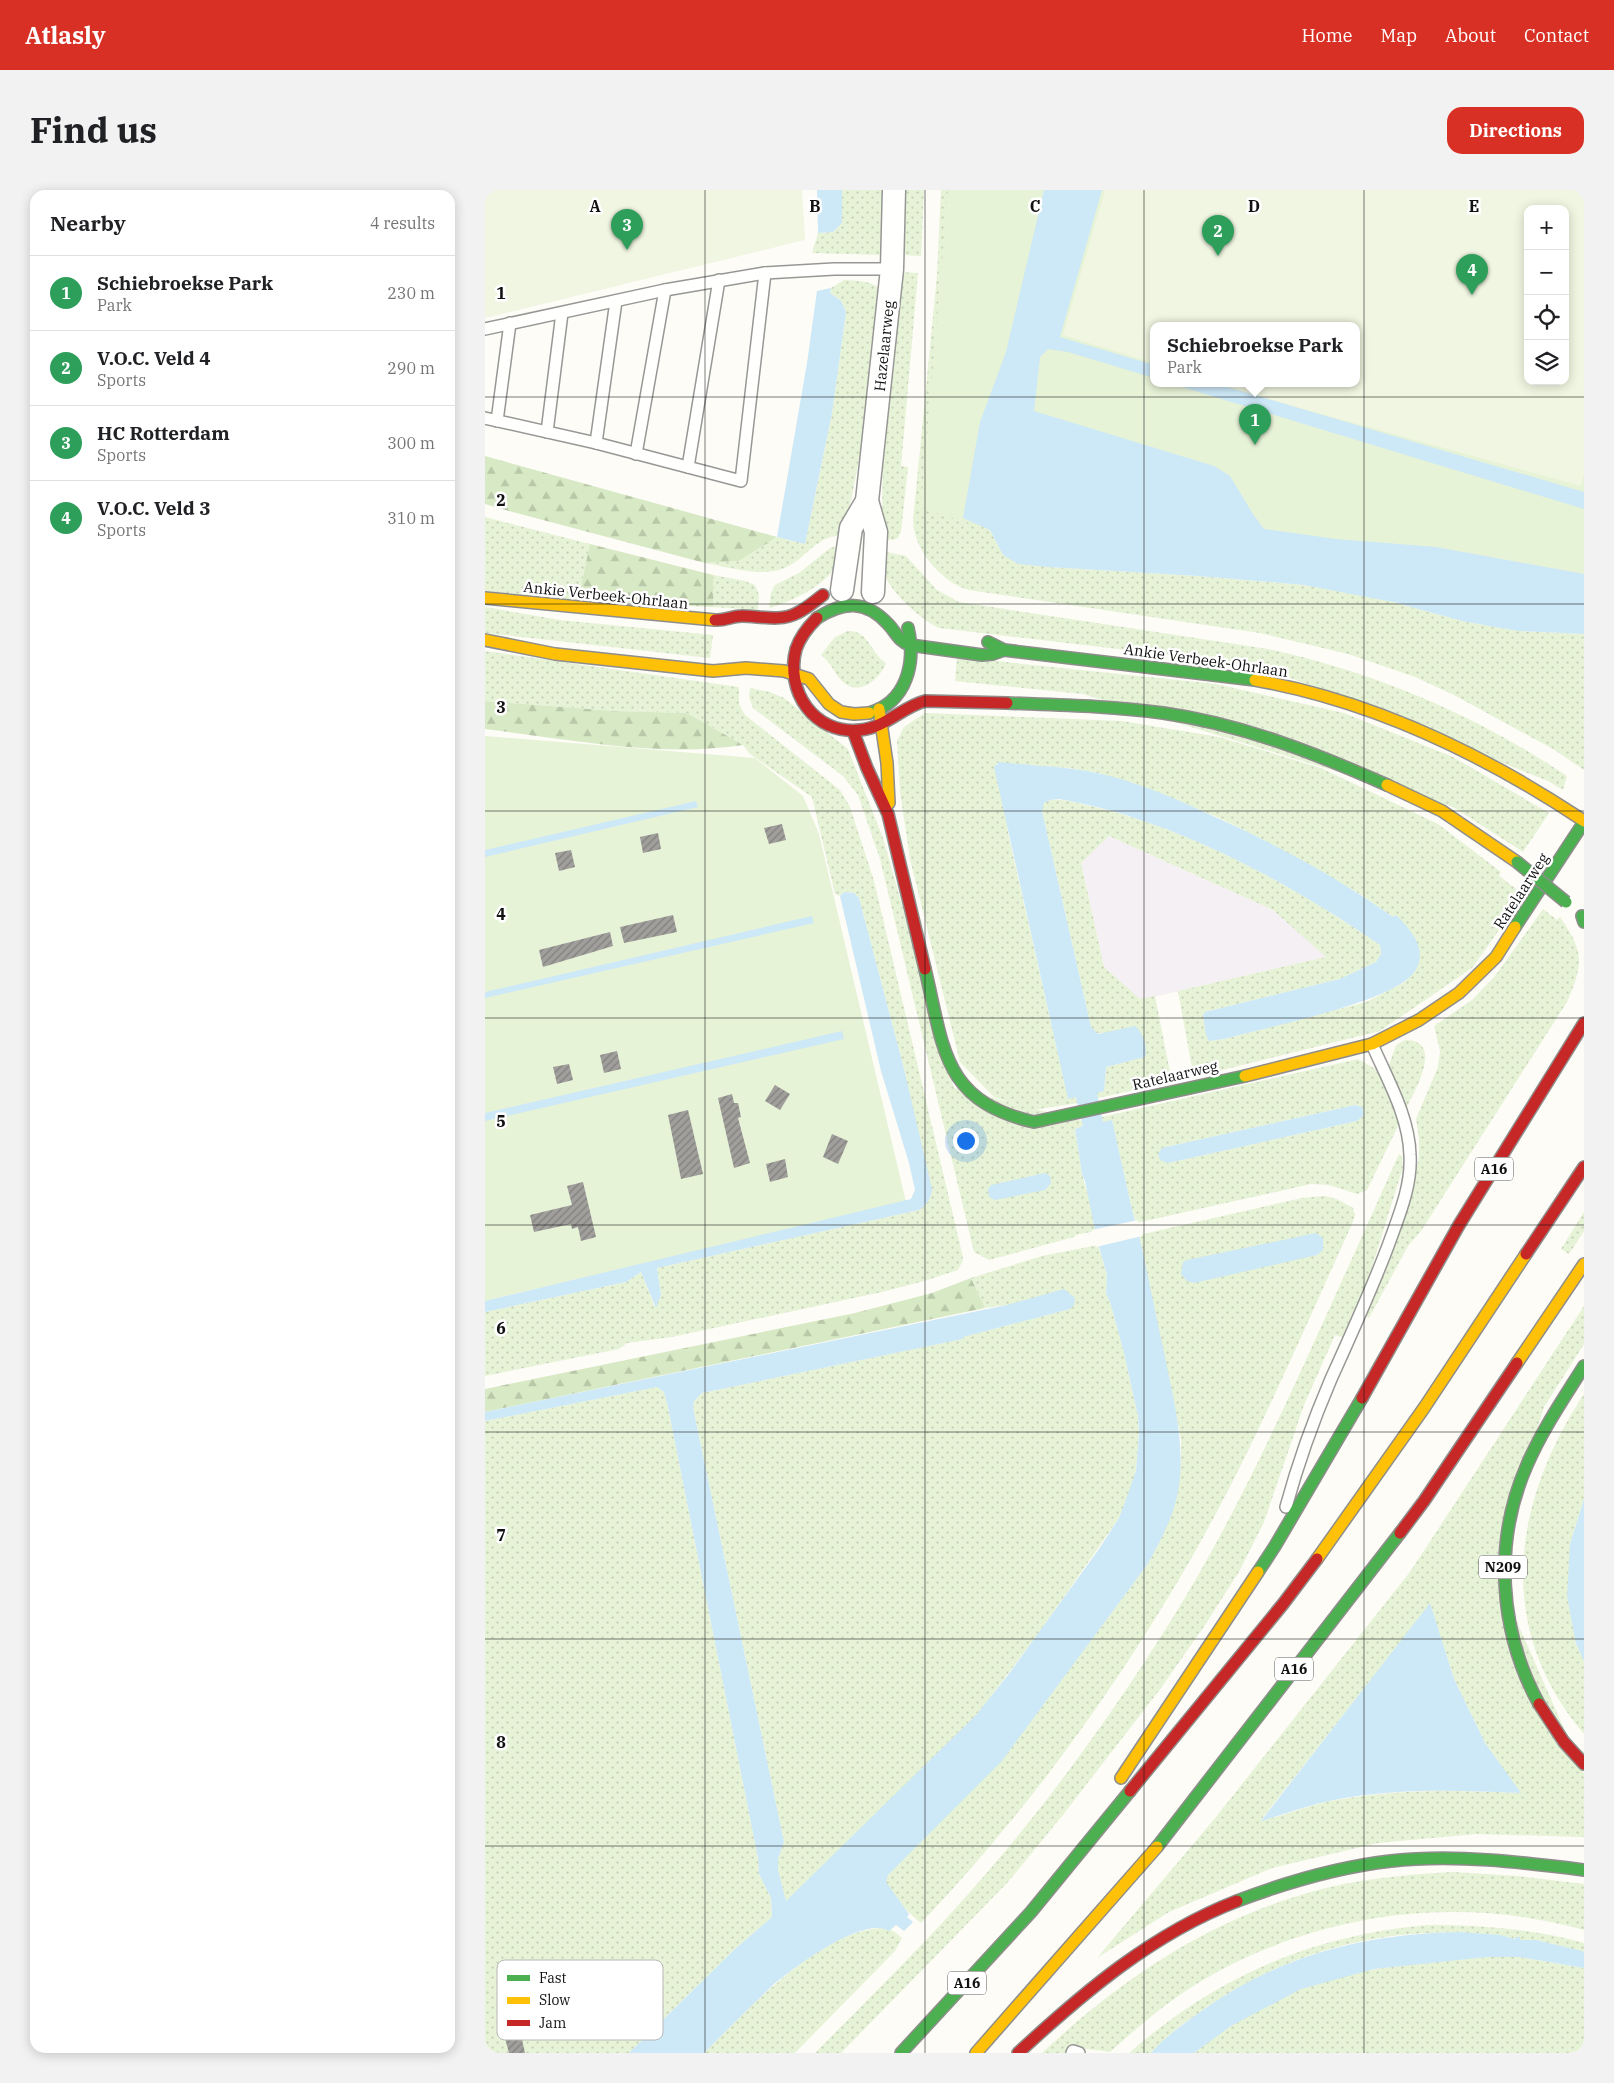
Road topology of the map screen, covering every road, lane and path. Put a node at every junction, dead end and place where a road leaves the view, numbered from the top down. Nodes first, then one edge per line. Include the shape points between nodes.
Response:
1 (894, 190) edge
2 (892, 269) junction
3 (765, 273) junction
4 (719, 280) junction
5 (665, 290) junction
6 (616, 301) junction
7 (562, 312) junction
8 (510, 323) junction
9 (485, 329) edge
10 (485, 418) edge
11 (497, 421) junction
12 (547, 432) junction
13 (596, 442) junction
14 (636, 454) junction
15 (688, 467) junction
16 (867, 501) junction
17 (858, 594) junction
18 (485, 598) edge
19 (904, 618) dead end
20 (723, 621) junction
21 (739, 631) dead end
22 (788, 635) dead end
23 (802, 635) junction
24 (485, 640) edge
25 (974, 640) dead end
26 (911, 645) junction
27 (1004, 650) junction
28 (713, 671) junction
29 (793, 674) junction
30 (739, 680) dead end
31 (989, 691) dead end
32 (1049, 706) junction
33 (879, 709) junction
34 (881, 726) junction
35 (853, 731) junction
36 (888, 814) junction
37 (1584, 822) edge
38 (1583, 919) edge
39 (1584, 1023) edge
40 (1372, 1044) junction
41 (1584, 1167) edge
42 (1584, 1264) edge
43 (1584, 1366) edge
44 (1275, 1546) junction
45 (1584, 1764) edge
46 (1113, 1790) dead end
47 (1102, 1806) dead end
48 (1584, 1870) edge
49 (1031, 1912) junction
50 (901, 2053) edge
51 (976, 2053) edge
52 (1018, 2053) edge
53 (1072, 2053) edge
54 (1079, 2053) edge

1 - 2 street, Hazelaarweg
2 - 3 lane
2 - 16 street, Hazelaarweg
3 - 4 lane
3 - 15 lane via 741,481
4 - 5 lane
4 - 15 lane
5 - 6 lane
5 - 14 lane
6 - 7 lane
6 - 13 lane
7 - 8 lane
7 - 12 lane
8 - 9 lane
8 - 11 lane
10 - 11 lane
11 - 12 lane
12 - 13 lane
13 - 14 lane
14 - 15 lane
16 - 17 street, Hazelaarweg via 876,532
16 - 17 street, Hazelaarweg via 851,528
17 - 20 main road, Ankie Verbeek-Ohrlaan via 821,596 788,616 739,616
17 - 23 main road via 821,613
17 - 26 main road via 855,606 872,611 889,624 899,639
18 - 20 main road, Ankie Verbeek-Ohrlaan
19 - 26 main road via 914,631
20 - 21 main road, Ankie Verbeek-Ohrlaan
22 - 23 main road
23 - 29 main road via 795,652
24 - 28 main road via 555,654
25 - 27 main road, Ankie Verbeek-Ohrlaan via 991,643
26 - 27 main road, Ankie Verbeek-Ohrlaan via 991,655
26 - 33 main road via 910,685
27 - 37 main road, Ankie Verbeek-Ohrlaan via 1167,668 1288,687 1356,706 1420,732 1521,781
28 - 29 main road via 733,668
28 - 30 main road
29 - 33 main road via 804,676 830,706 842,712 867,714
29 - 35 main road via 790,686 813,715 826,724
31 - 32 main road
32 - 34 main road via 924,700
32 - 38 main road, bridge via 1118,708 1165,714 1284,743 1367,776 1442,811 1517,862
33 - 34 main road, Ratelaarweg
34 - 35 main road
34 - 36 main road, Ratelaarweg via 887,763
35 - 36 main road, Ratelaarweg
36 - 40 main road, Ratelaarweg via 947,1059 967,1091 989,1107 1014,1118 1034,1122 1283,1068
37 - 40 main road, Ratelaarweg via 1496,957 1459,993 1419,1020
39 - 44 main road, A16 via 1459,1225
40 - 44 lane via 1406,1125 1410,1155 1407,1185 1371,1289 1299,1462
41 - 49 main road, A16 via 1343,1524 1283,1604
42 - 51 main road, A16 via 1423,1501 1325,1630 1146,1862
43 - 45 main road, N209 via 1546,1426 1520,1482 1507,1530 1503,1573 1513,1646 1526,1680 1550,1725
44 - 46 main road, A16
47 - 49 main road, A16
48 - 52 main road via 1468,1859 1391,1861 1307,1878 1263,1891 1218,1909 1150,1946 1089,1989
49 - 50 main road, A16
53 - 54 lane

